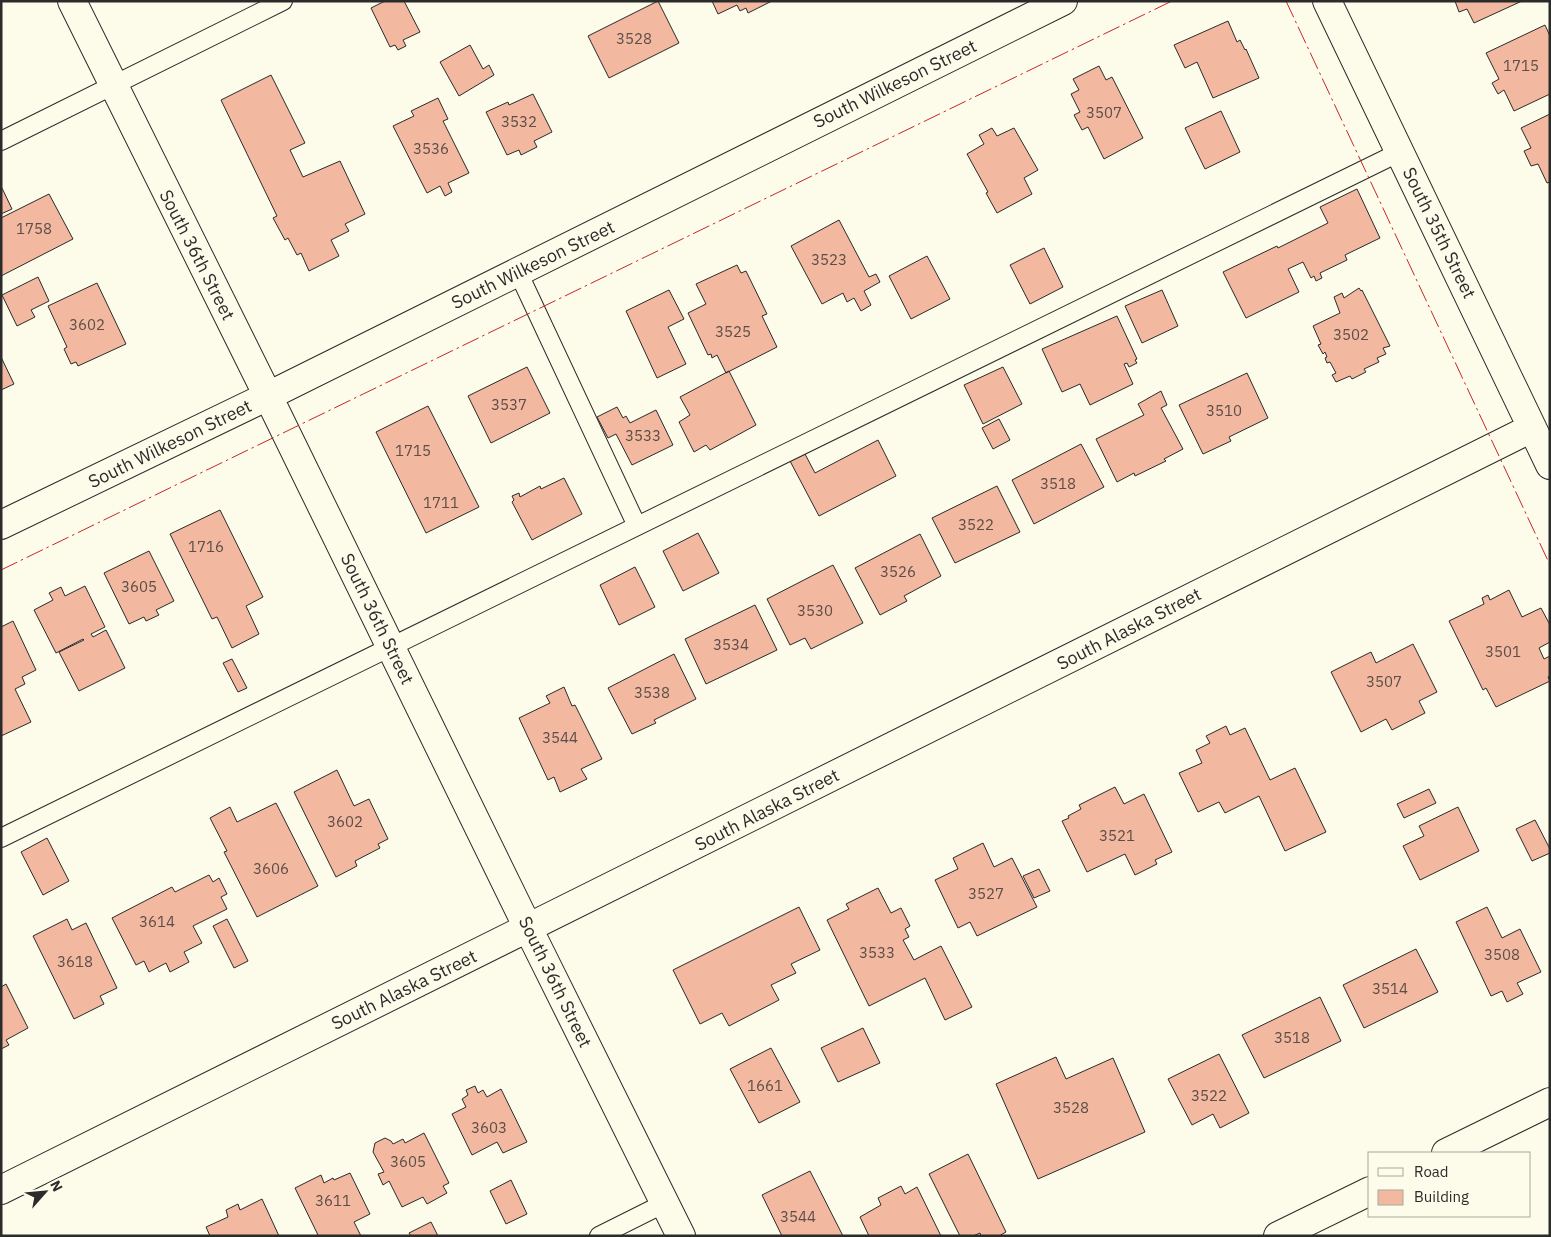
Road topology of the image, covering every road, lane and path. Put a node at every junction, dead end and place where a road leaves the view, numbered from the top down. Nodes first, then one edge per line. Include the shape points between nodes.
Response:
1 (72, 1) edge
2 (284, 1) edge
3 (1063, 1) edge
4 (1328, 1) edge
5 (112, 85) junction
6 (1, 141) edge
7 (1400, 152) junction
8 (518, 272) junction
9 (268, 396) junction
10 (1532, 428) junction
11 (1550, 465) edge
12 (1, 525) edge
13 (637, 526) junction
14 (390, 646) junction
15 (1, 838) edge
16 (528, 928) junction
17 (1550, 1102) edge
18 (1448, 1152) edge
19 (1, 1190) edge
20 (1368, 1192) edge
21 (665, 1203) junction
22 (599, 1236) edge
23 (681, 1236) edge
24 (1278, 1236) edge

1 - 5 street, South 36th Street
2 - 5 lane
3 - 8 street, South Wilkeson Street
4 - 7 street, South 35th Street
5 - 6 lane
5 - 9 street, South 36th Street
7 - 10 street, South 35th Street
7 - 13 lane
8 - 9 street, South Wilkeson Street
8 - 13 lane
9 - 12 street, South Wilkeson Street
9 - 14 street, South 36th Street
10 - 11 street, South 35th Street
10 - 16 street, South Alaska Street
13 - 14 lane
14 - 15 lane
14 - 16 street, South 36th Street
16 - 19 street, South Alaska Street
16 - 21 street, South 36th Street
17 - 18 street
20 - 24 street
21 - 22 lane
21 - 23 street, South 36th Street

